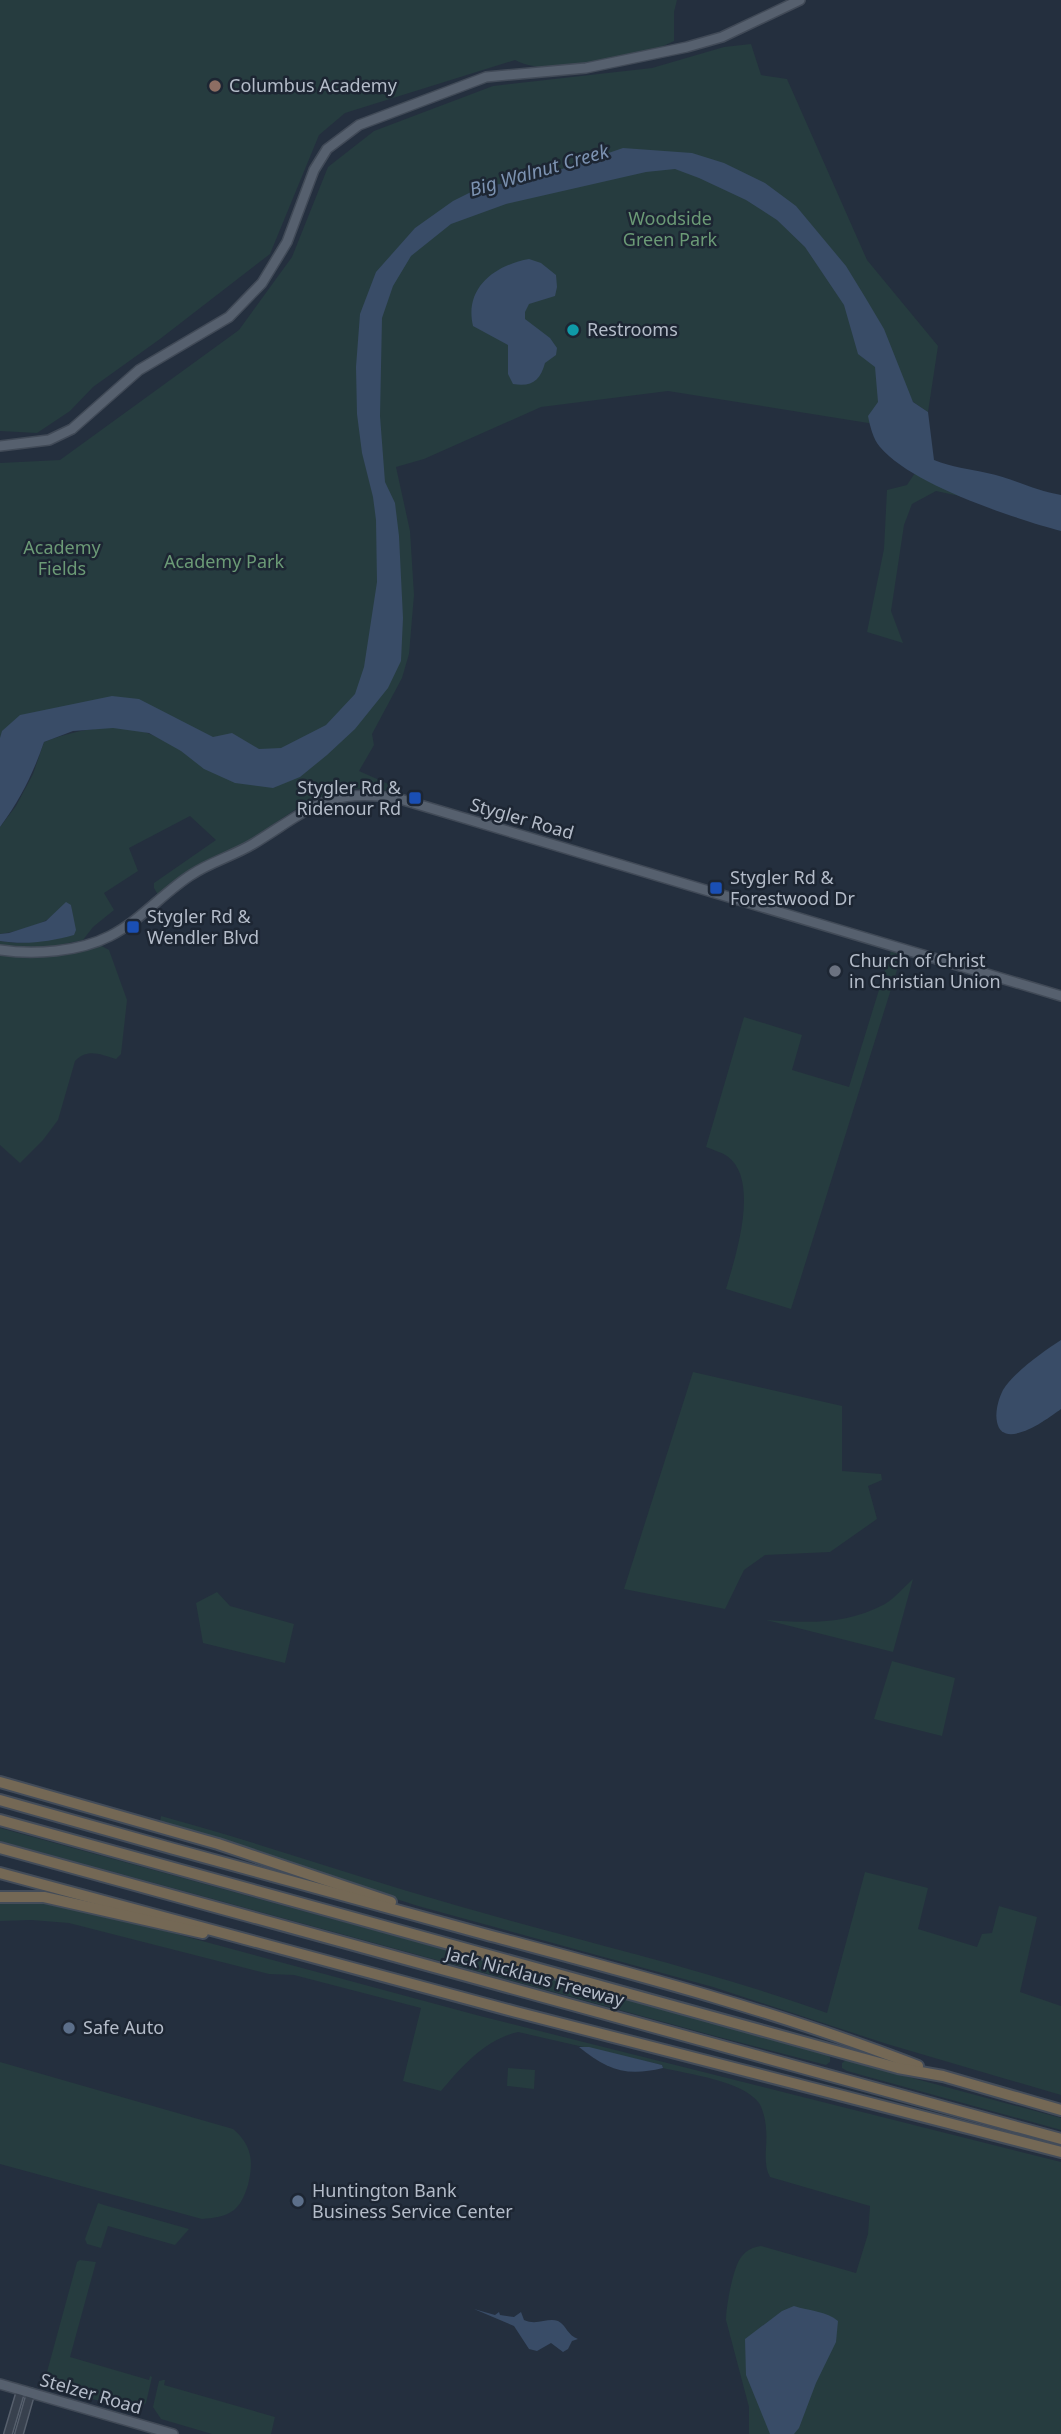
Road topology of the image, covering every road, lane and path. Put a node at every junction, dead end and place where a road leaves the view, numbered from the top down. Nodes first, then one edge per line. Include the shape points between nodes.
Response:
1 (800, 0) edge
2 (0, 446) edge
3 (0, 950) edge
4 (1061, 996) edge
5 (0, 1782) edge
6 (0, 1800) edge
7 (0, 1820) edge
8 (0, 1848) edge
9 (0, 1873) edge
10 (0, 1897) edge
11 (466, 1929) junction
12 (516, 2012) junction
13 (943, 2076) junction
14 (1061, 2110) edge
15 (1061, 2139) edge
16 (1061, 2152) edge
17 (0, 2384) edge
18 (21, 2390) junction
19 (32, 2392) junction
20 (8, 2434) edge
21 (19, 2434) edge
22 (173, 2434) edge

1 - 2 main road via 722,37 687,47 586,68 486,77 359,125 327,149 314,170 287,242 262,283 229,317 139,370 72,429 48,440
3 - 4 main road, Stygler Road via 48,952 109,937 194,873 250,846 291,817 325,800 363,794 400,799
5 - 11 highway via 219,1844
6 - 11 highway
7 - 13 highway, Jack Nicklaus Freeway via 853,2056
8 - 15 highway, Jack Nicklaus Freeway
9 - 12 highway
10 - 12 highway via 44,1897 114,1912
11 - 13 highway via 735,2003
12 - 16 highway
13 - 14 highway, Jack Nicklaus Freeway
17 - 18 main road, Stelzer Road
18 - 19 main road, Stelzer Road
18 - 20 street
19 - 21 street
19 - 22 main road, Stelzer Road

